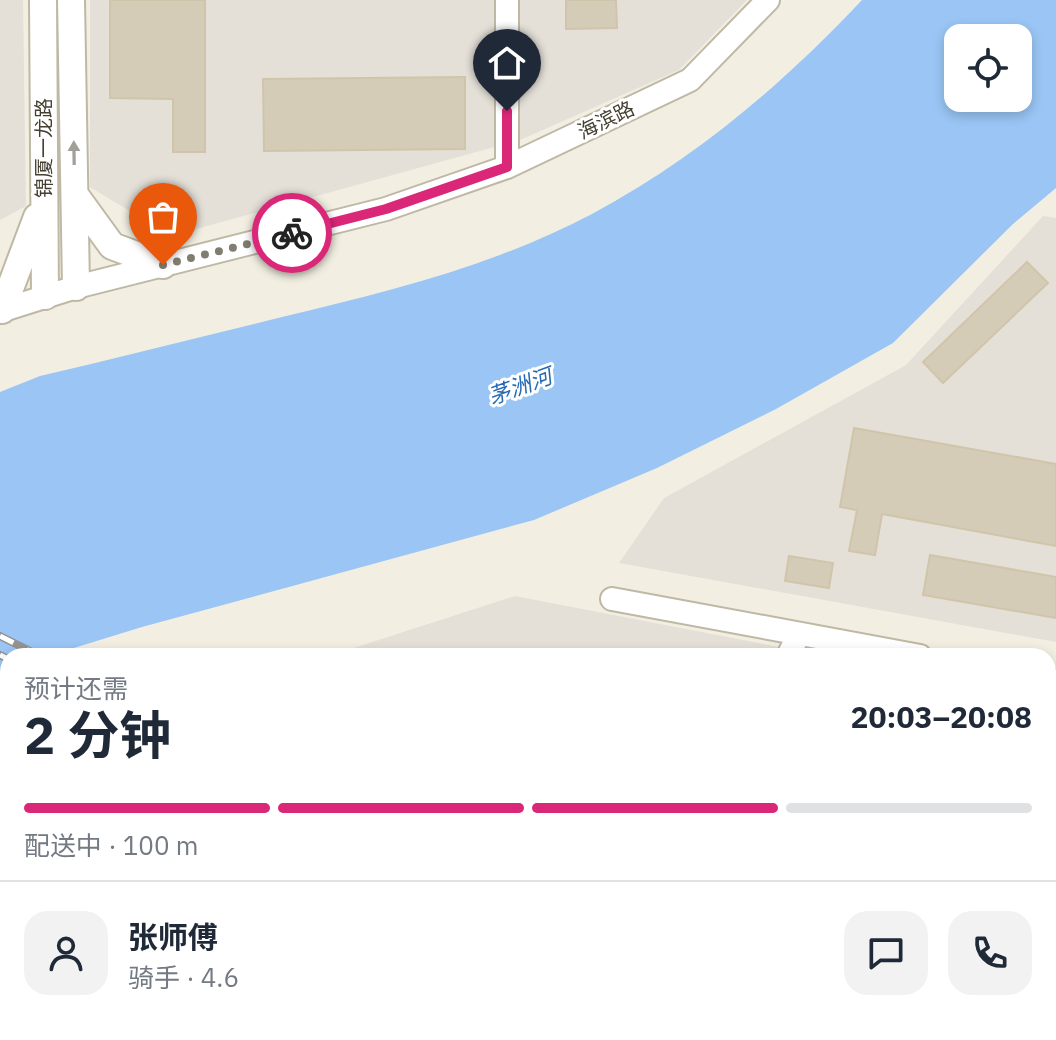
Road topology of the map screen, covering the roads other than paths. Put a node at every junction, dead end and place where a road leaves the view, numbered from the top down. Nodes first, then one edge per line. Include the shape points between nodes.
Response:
1 (43, 0) edge
2 (71, 0) edge
3 (507, 0) edge
4 (768, 0) edge
5 (507, 167) junction
6 (45, 195) junction
7 (75, 195) junction
8 (163, 265) junction
9 (76, 287) junction
10 (45, 296) junction
11 (1, 310) edge
12 (612, 599) dead end
13 (799, 634) junction
14 (792, 648) edge
15 (876, 648) edge

1 - 6 street, 锦厦一龙路
7 -> 2 street, 锦厦一龙路
3 - 5 street
4 - 5 street, 海滨路 via 690,80
5 - 8 street, 海滨路 via 386,209
6 - 10 street, 锦厦一龙路
6 - 11 street
7 - 8 street via 112,246
7 - 9 street, 锦厦一龙路
8 - 9 street, 海滨路
9 - 10 street, 海滨路
10 - 11 street, 海滨路
12 - 13 street
13 - 14 street
13 - 15 street

